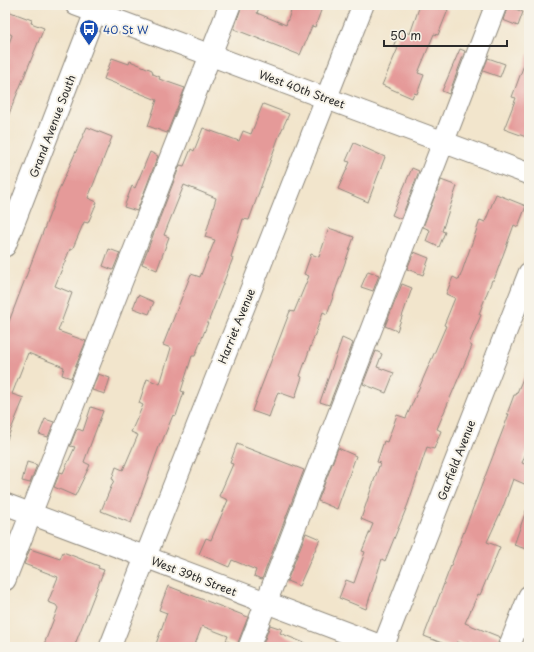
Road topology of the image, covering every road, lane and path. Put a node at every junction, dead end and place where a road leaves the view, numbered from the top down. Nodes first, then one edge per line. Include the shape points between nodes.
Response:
1 (76, 5) edge
2 (230, 5) edge
3 (363, 5) edge
4 (496, 5) edge
5 (97, 9) edge
6 (212, 56) junction
7 (327, 98) junction
8 (444, 141) junction
9 (529, 174) edge
10 (5, 246) edge
11 (529, 273) edge
12 (5, 504) edge
13 (31, 514) junction
14 (144, 557) junction
15 (5, 580) edge
16 (529, 596) edge
17 (265, 603) junction
18 (110, 647) edge
19 (248, 647) edge
20 (384, 647) edge
21 (509, 647) edge

1 - 5 street, West 40th Street
2 - 6 street
3 - 7 street, Harriet Avenue
4 - 8 street
5 - 6 street, West 40th Street
5 - 10 street, Grand Avenue South
6 - 7 street, West 40th Street
6 - 13 street
7 - 8 street, West 40th Street
7 - 14 street, Harriet Avenue
8 - 9 street, West 40th Street
8 - 17 street
11 - 20 street, Garfield Avenue
12 - 13 street, West 39th Street
13 - 14 street, West 39th Street
13 - 15 street
14 - 17 street, West 39th Street
14 - 18 street, Harriet Avenue
16 - 21 street
17 - 19 street
17 - 20 street, West 39th Street

